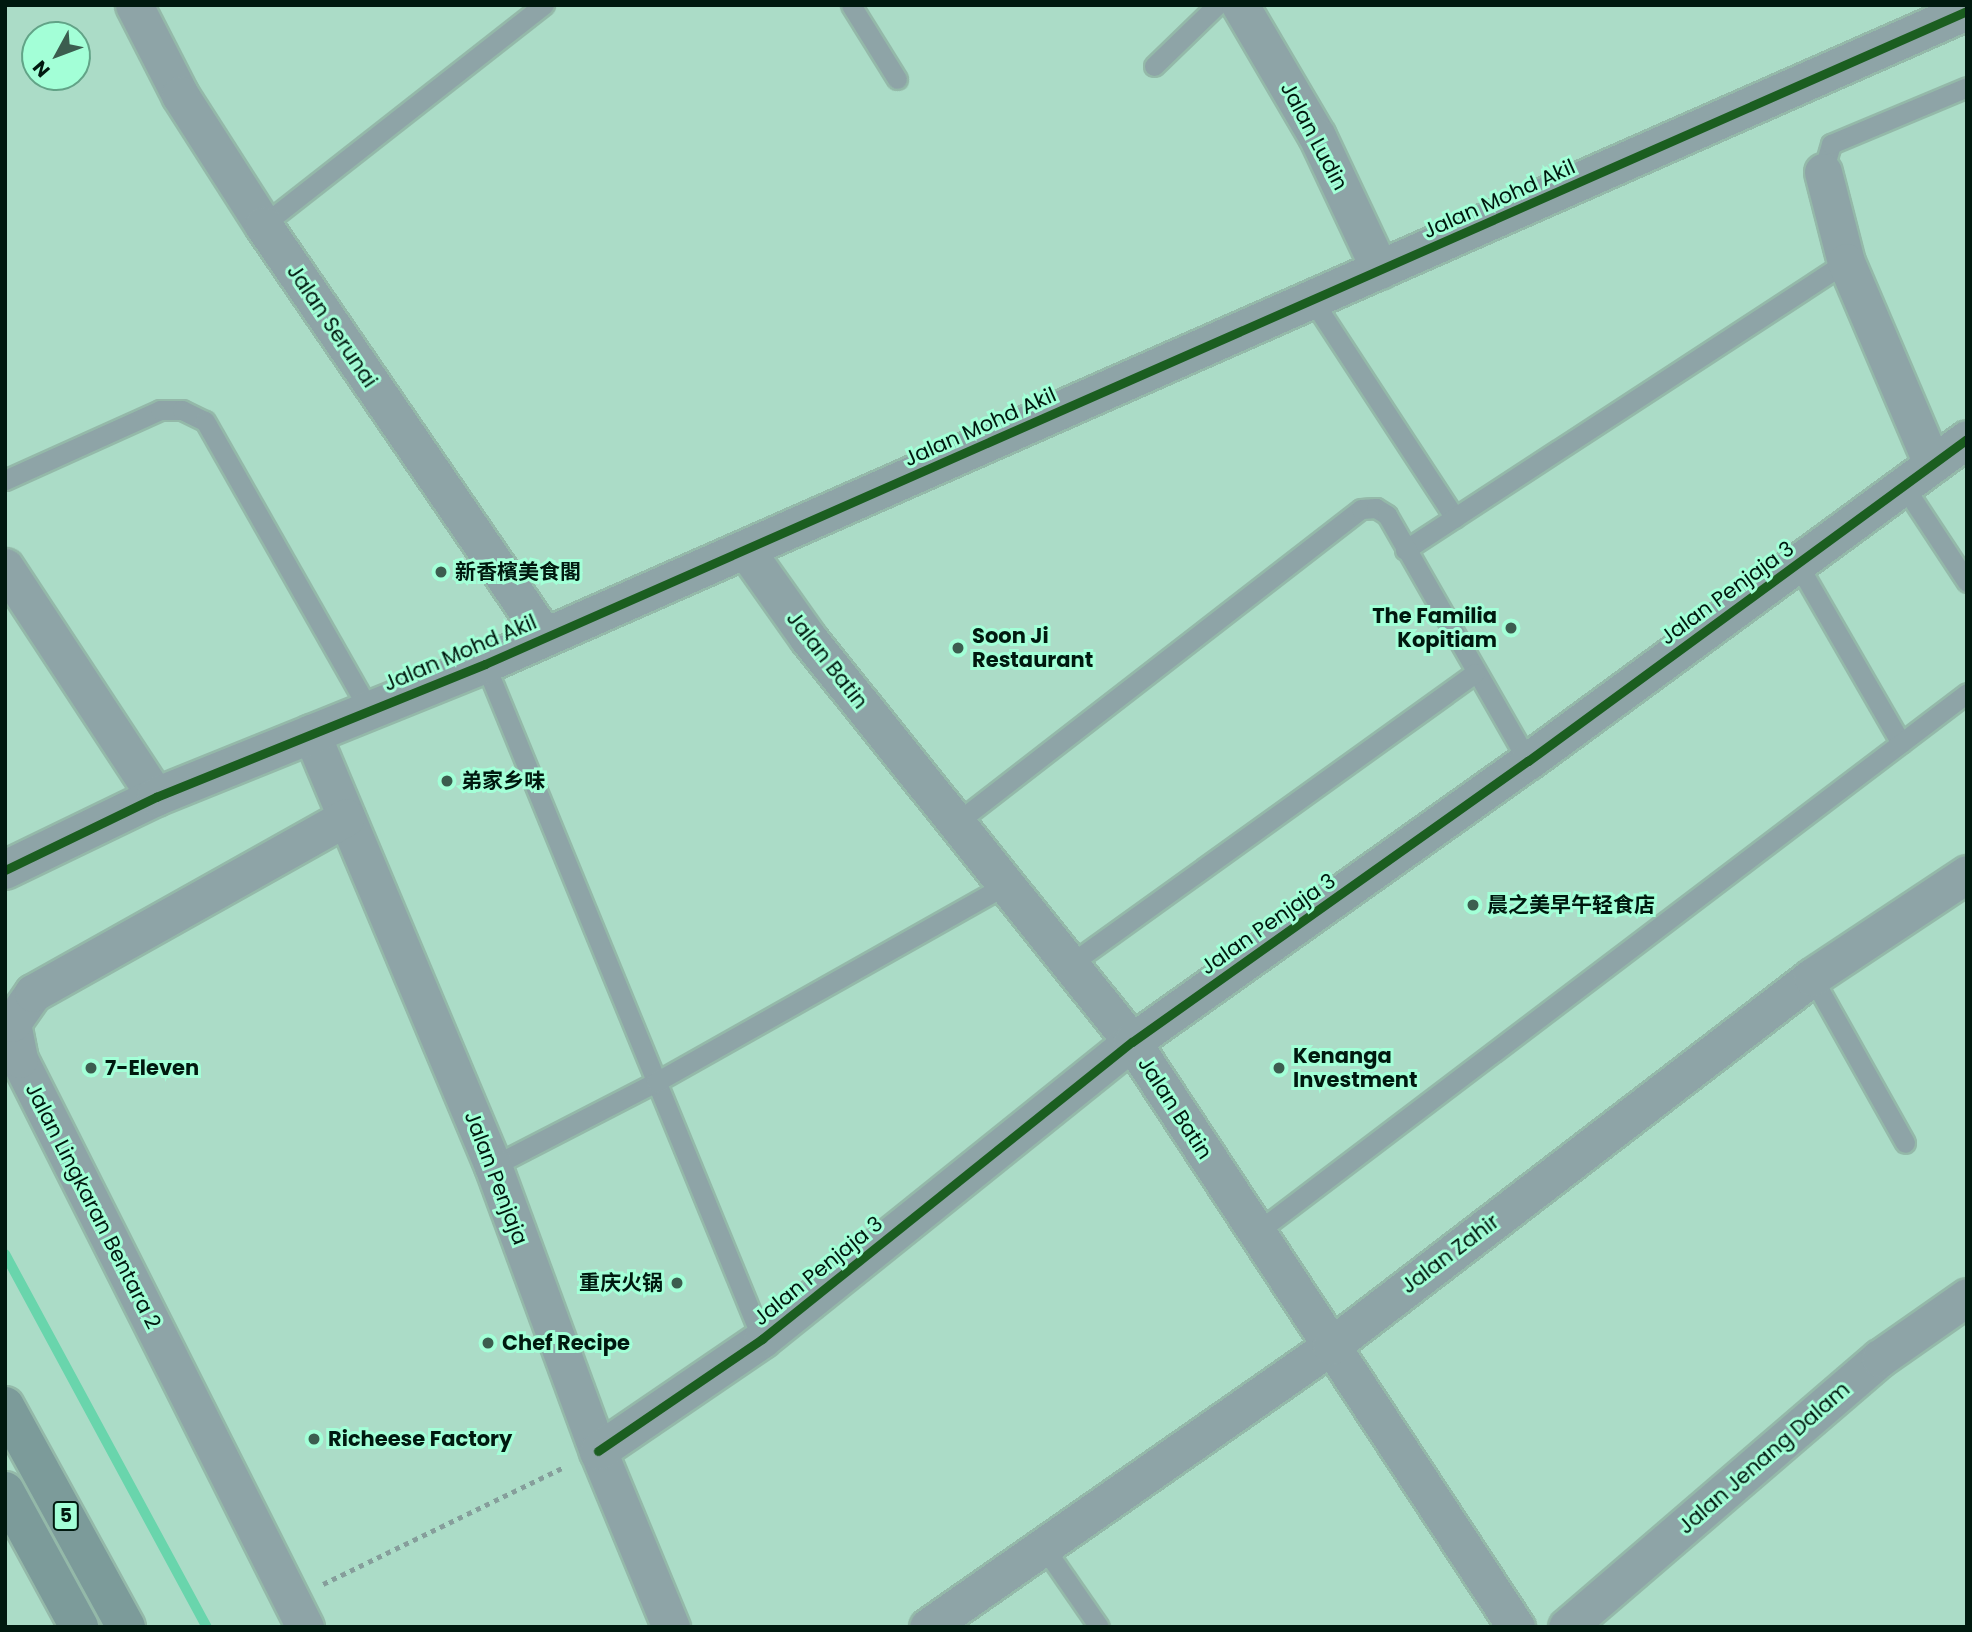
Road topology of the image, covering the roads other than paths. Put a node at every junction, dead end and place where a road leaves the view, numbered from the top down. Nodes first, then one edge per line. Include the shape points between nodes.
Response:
1 (134, 5) edge
2 (544, 5) edge
3 (851, 5) edge
4 (1217, 5) edge
5 (1240, 5) edge
6 (1967, 11) edge
7 (1154, 66) dead end
8 (897, 79) dead end
9 (1967, 87) edge
10 (1823, 172) joint
11 (263, 225) junction
12 (1846, 262) junction
13 (1380, 270) junction
14 (1313, 301) junction
15 (1967, 439) edge
16 (1932, 464) junction
17 (5, 480) edge
18 (1903, 485) junction
19 (1455, 518) junction
20 (744, 549) junction
21 (1405, 550) junction
22 (1797, 564) junction
23 (5, 567) edge
24 (1967, 583) edge
25 (545, 637) junction
26 (485, 664) junction
27 (1475, 673) junction
28 (1967, 693) edge
29 (369, 710) junction
30 (311, 733) junction
31 (1901, 743) junction
32 (1528, 761) junction
33 (156, 797) junction
34 (346, 817) junction
35 (956, 823) junction
36 (6, 868) edge
37 (1967, 874) edge
38 (1006, 885) junction
39 (1069, 965) junction
40 (1812, 977) junction
41 (1132, 1042) junction
42 (656, 1082) junction
43 (1905, 1143) dead end
44 (493, 1166) junction
45 (1256, 1232) junction
46 (1967, 1297) edge
47 (762, 1339) junction
48 (1331, 1346) junction
49 (5, 1405) edge
50 (598, 1451) junction
51 (5, 1491) edge
52 (1043, 1546) junction
53 (298, 1614) edge
54 (79, 1627) edge
55 (126, 1627) edge
56 (671, 1627) edge
57 (928, 1627) edge
58 (1099, 1627) edge
59 (1516, 1627) edge
60 (1567, 1627) edge

1 - 11 street, Jalan Serunai via 180,95
2 - 11 lane
3 - 8 lane
4 - 7 lane
5 - 13 street, Jalan Ludin via 1317,136
6 - 13 street, Jalan Mohd Akil
9 - 10 lane via 1831,144
10 - 12 street
11 - 25 street, Jalan Serunai
12 - 16 street
12 - 19 lane
13 - 14 street, Jalan Mohd Akil
14 - 19 lane
14 - 20 street, Jalan Mohd Akil
15 - 16 street, Jalan Penjaja 3
16 - 18 street, Jalan Penjaja 3
17 - 29 lane via 160,410 182,410 205,421
18 - 22 street, Jalan Penjaja 3
18 - 24 lane
19 - 21 lane
20 - 25 street, Jalan Mohd Akil
20 - 35 street, Jalan Batin via 808,638
21 - 27 lane
21 - 35 lane via 1387,514 1376,508 1361,509
22 - 31 lane
22 - 32 street, Jalan Penjaja 3
23 - 33 street
25 - 26 street, Jalan Mohd Akil
26 - 29 street, Jalan Mohd Akil
26 - 42 lane
27 - 32 lane
27 - 39 lane
28 - 31 lane
29 - 30 street, Jalan Mohd Akil
30 - 33 street, Jalan Mohd Akil
30 - 34 street, Jalan Penjaja
31 - 45 lane
32 - 41 street, Jalan Penjaja 3
33 - 36 street, Jalan Mohd Akil
34 - 44 street, Jalan Penjaja
34 - 53 street, Jalan Lingkaran Bentara 2 via 33,993 12,1023 19,1059
35 - 38 street, Jalan Batin
37 - 40 street, Jalan Zahir
38 - 39 street, Jalan Batin
38 - 42 lane
39 - 41 street, Jalan Batin
40 - 43 lane
40 - 48 street, Jalan Zahir
41 - 45 street, Jalan Batin
41 - 47 street, Jalan Penjaja 3
42 - 44 lane
42 - 47 lane
44 - 50 street, Jalan Penjaja
45 - 48 street, Jalan Batin
46 - 60 street, Jalan Jenang Dalam via 1880,1358
47 - 50 street, Jalan Penjaja 3
48 - 52 street, Jalan Zahir
48 - 59 street, Jalan Batin
49 - 55 main road, 5
50 - 56 street, Jalan Penjaja
51 - 54 main road, 5
52 - 57 street, Jalan Zahir
52 - 58 lane

